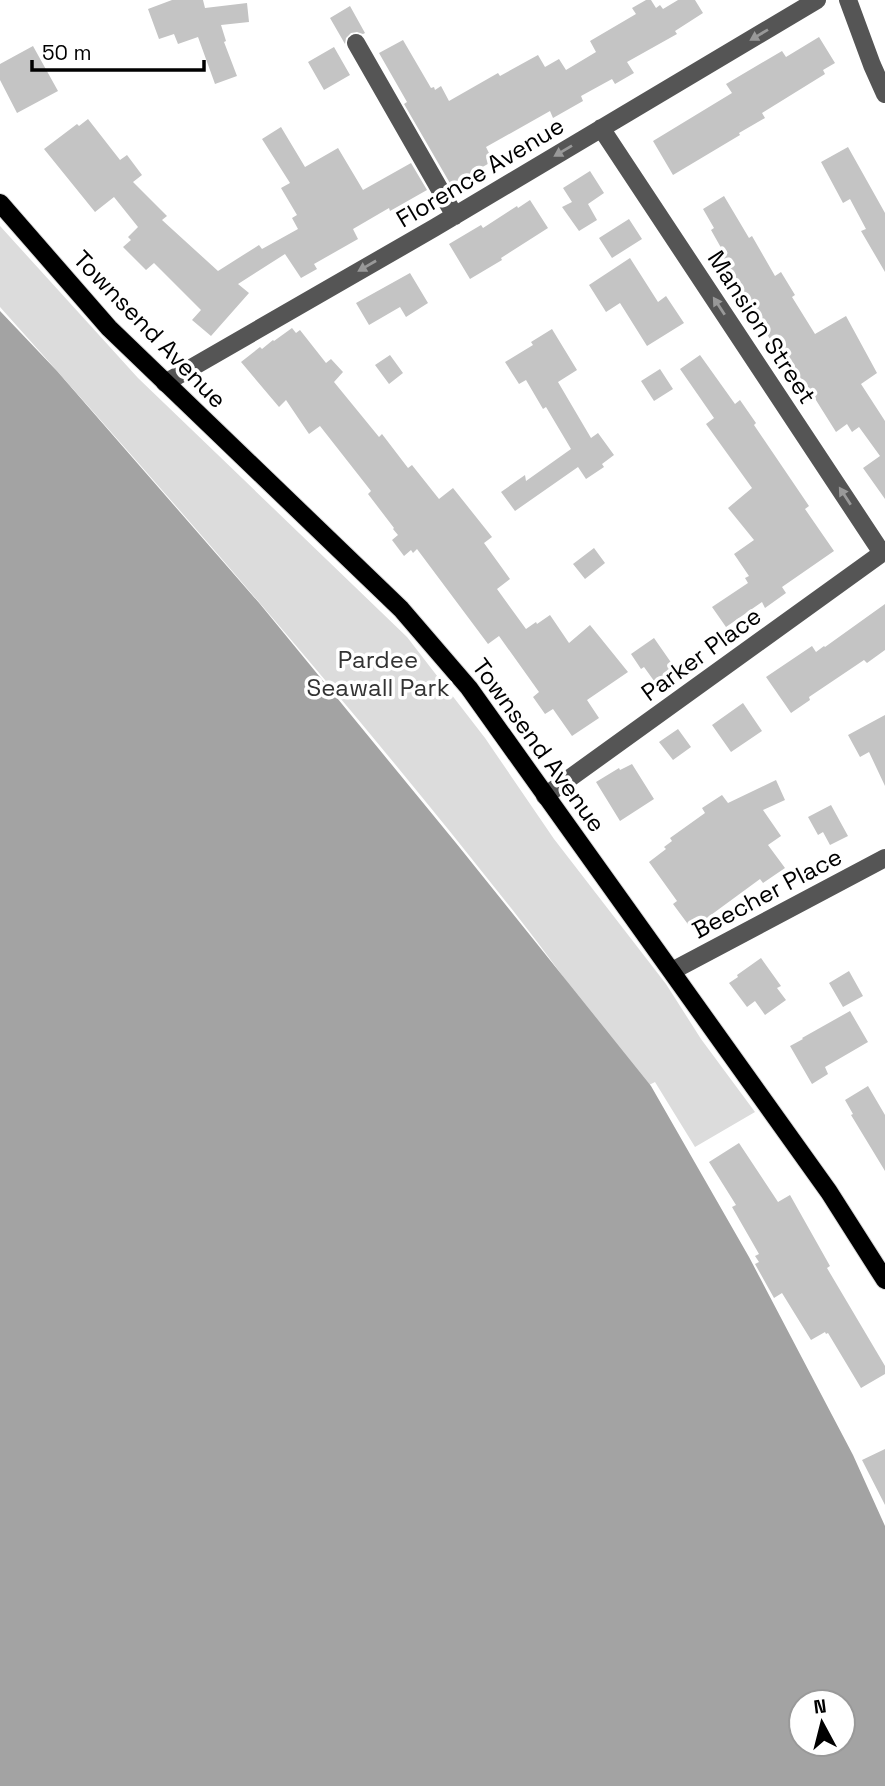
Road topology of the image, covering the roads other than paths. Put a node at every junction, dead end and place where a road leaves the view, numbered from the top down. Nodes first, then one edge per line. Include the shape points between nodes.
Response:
1 (817, 0) edge
2 (848, 0) edge
3 (355, 43) dead end
4 (885, 94) edge
5 (601, 128) junction
6 (0, 203) edge
7 (454, 216) junction
8 (165, 383) junction
9 (884, 552) edge
10 (545, 796) junction
11 (885, 858) edge
12 (672, 971) junction
13 (885, 1280) edge

1 -> 5 street, Florence Avenue
2 - 4 street
3 - 7 street
5 -> 7 street, Florence Avenue
9 -> 5 street, Mansion Street
6 - 8 main road, Townsend Avenue via 109,328
7 -> 8 street, Florence Avenue
8 - 10 main road, Townsend Avenue via 401,609 469,688
9 - 10 street, Parker Place
10 - 12 main road, Townsend Avenue
11 - 12 street, Beecher Place
12 - 13 main road, Townsend Avenue via 829,1192

